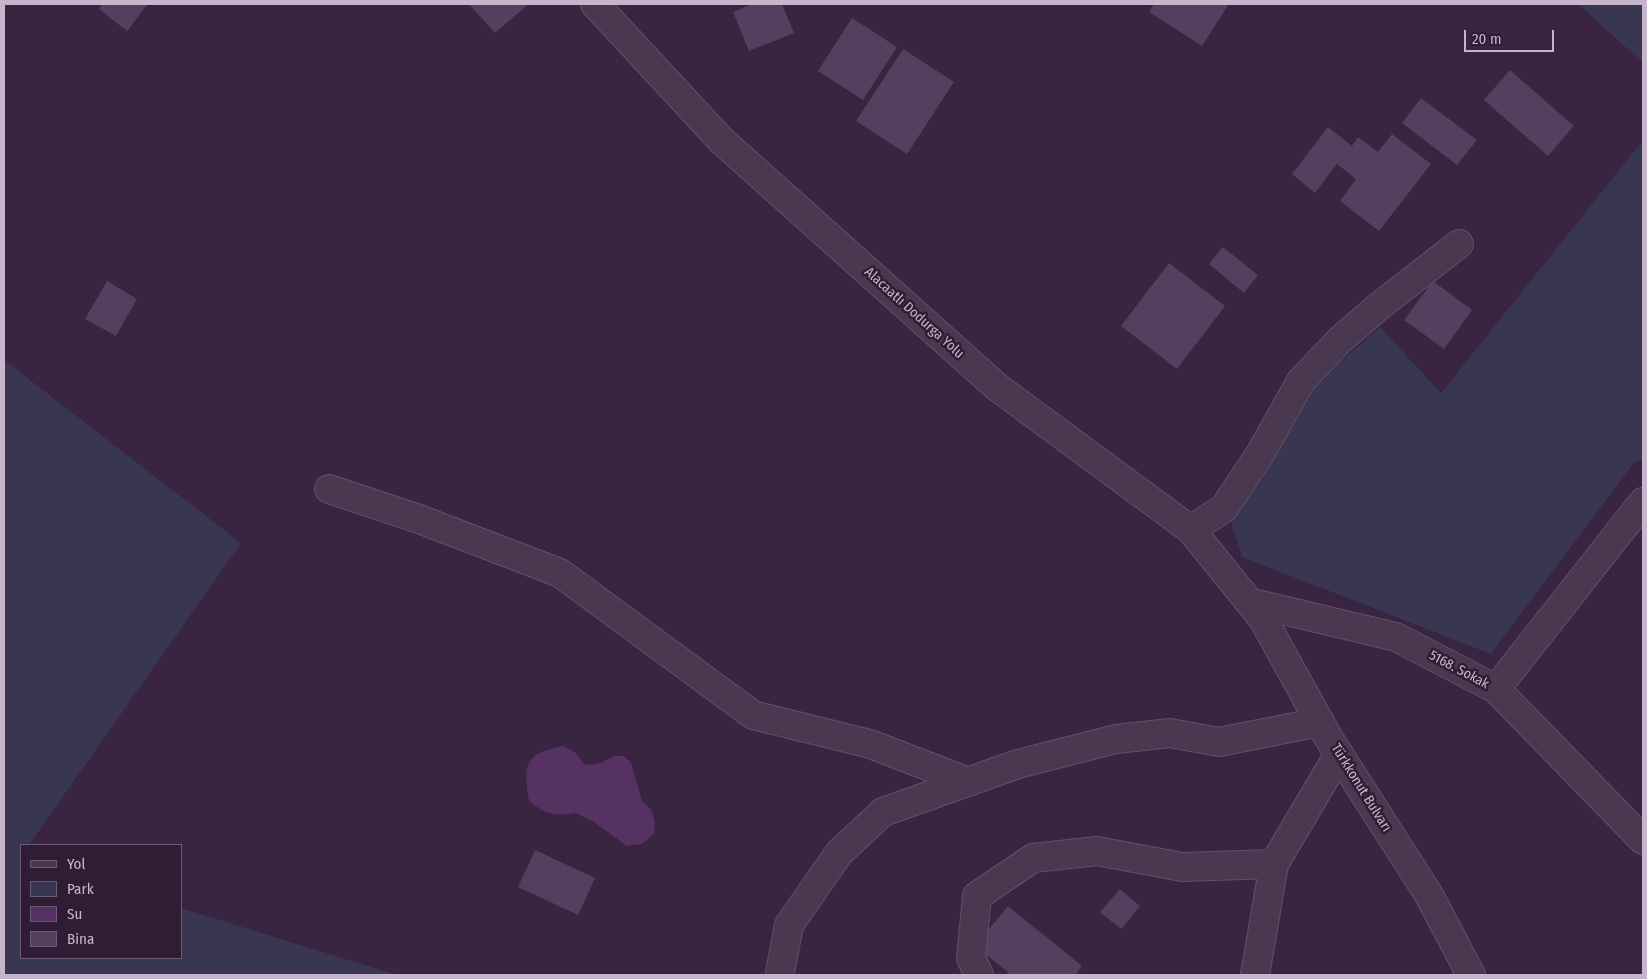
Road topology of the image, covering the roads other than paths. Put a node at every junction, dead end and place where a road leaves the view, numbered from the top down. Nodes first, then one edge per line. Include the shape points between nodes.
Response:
1 (595, 4) edge
2 (1459, 244) dead end
3 (329, 488) dead end
4 (1643, 502) edge
5 (1191, 530) junction
6 (1249, 602) junction
7 (1496, 689) junction
8 (1320, 722) junction
9 (1339, 754) junction
10 (969, 782) junction
11 (1643, 840) edge
12 (1274, 864) junction
13 (780, 972) dead end
14 (979, 975) edge
15 (1255, 975) edge
16 (1471, 975) edge

1 - 5 street, Alacaatlı Dodurga Yolu via 721,140 997,387
2 - 5 street via 1355,328 1301,381 1260,454 1224,508
3 - 10 street via 560,573 753,715 870,744
4 - 7 street
5 - 6 street, Alacaatlı Dodurga Yolu
6 - 7 street, 5168. Sokak via 1396,637
6 - 8 street, Türkkonut Bulvarı via 1263,619
7 - 11 street, 5168. Sokak
8 - 9 street, Türkkonut Bulvarı
8 - 10 street via 1219,742 1170,733 1116,739 1018,764
9 - 12 street
9 - 16 street, Türkkonut Bulvarı via 1429,896
10 - 13 street via 883,812 839,853 789,925
12 - 14 street via 1182,867 1097,850 1034,858 977,896 971,958
12 - 15 street

